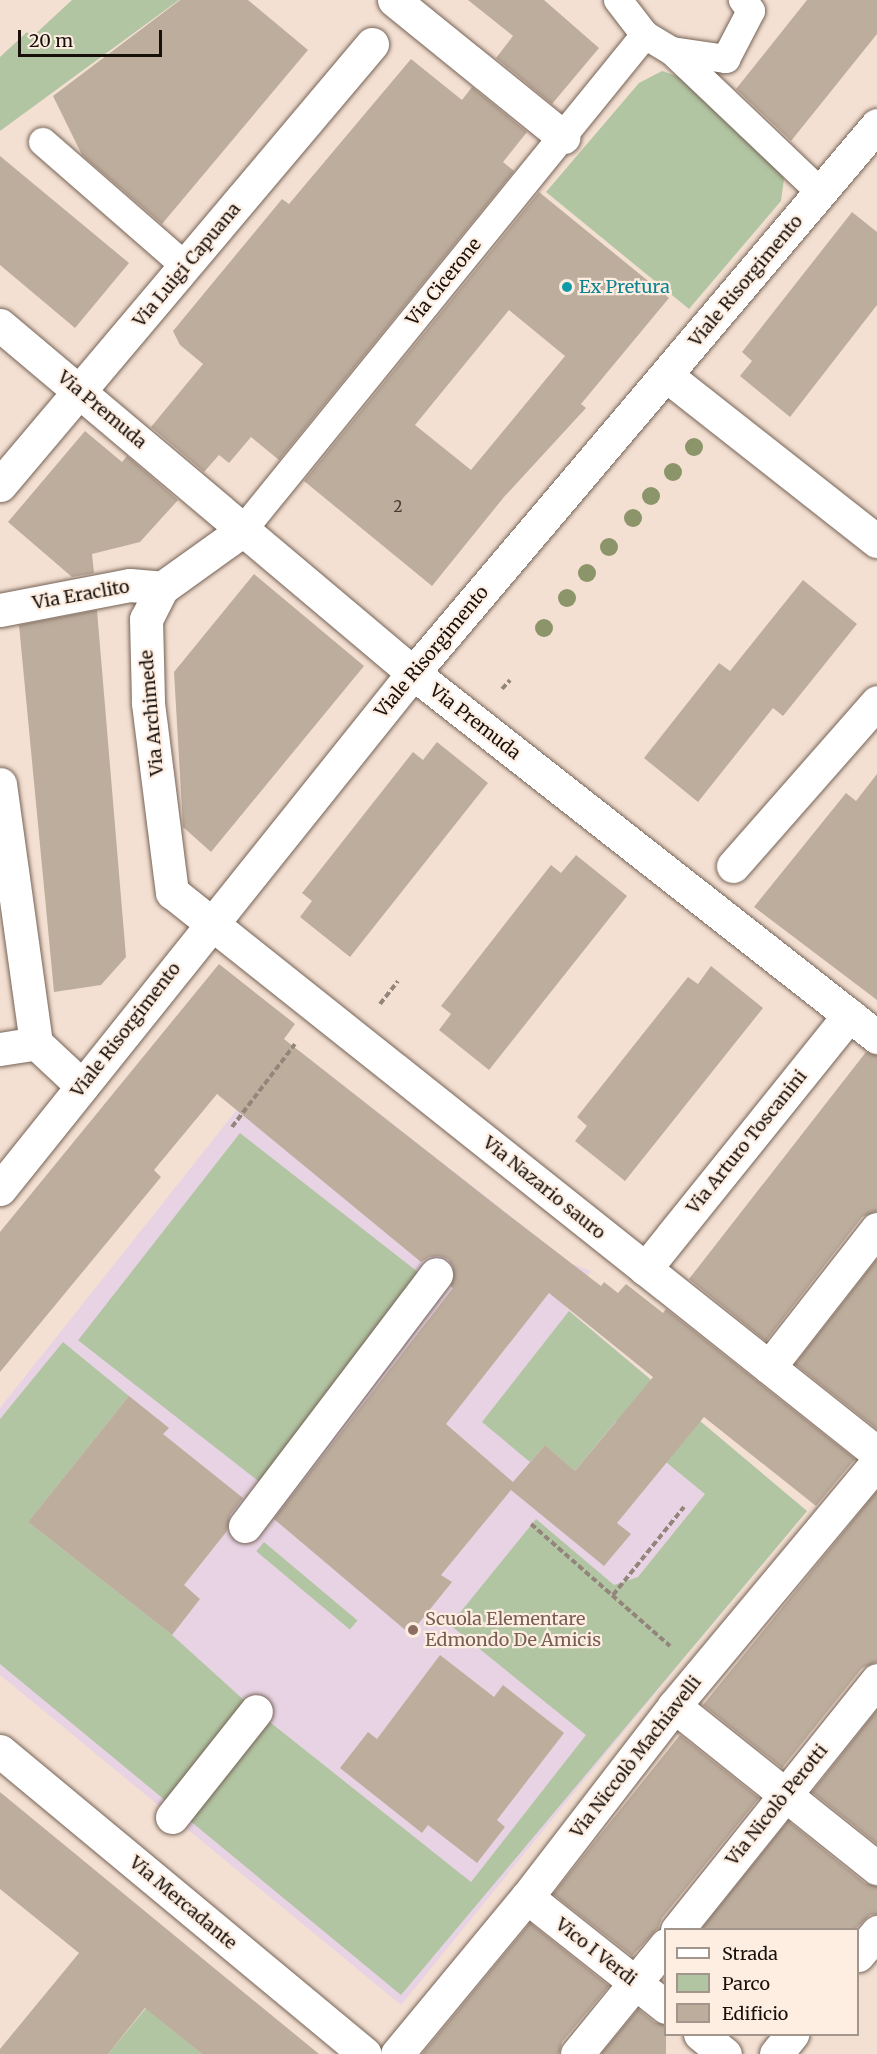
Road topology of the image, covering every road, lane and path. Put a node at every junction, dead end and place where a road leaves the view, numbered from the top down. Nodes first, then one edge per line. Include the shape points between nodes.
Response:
1 (394, 0) edge
2 (618, 0) edge
3 (743, 0) edge
4 (645, 35) junction
5 (372, 44) dead end
6 (672, 51) junction
7 (563, 137) junction
8 (872, 140) edge
9 (43, 142) dead end
10 (820, 192) junction
11 (185, 266) junction
12 (0, 325) edge
13 (667, 376) junction
14 (80, 392) junction
15 (0, 485) edge
16 (243, 530) junction
17 (877, 541) edge
18 (162, 588) junction
19 (0, 610) edge
20 (413, 673) junction
21 (877, 702) edge
22 (0, 784) edge
23 (733, 866) dead end
24 (211, 923) junction
25 (398, 981) dead end
26 (376, 1009) dead end
27 (321, 1011) junction
28 (849, 1015) junction
29 (877, 1037) edge
30 (36, 1043) junction
31 (0, 1049) edge
32 (82, 1086) junction
33 (232, 1127) dead end
34 (0, 1189) edge
35 (877, 1229) edge
36 (645, 1269) junction
37 (436, 1275) dead end
38 (769, 1367) junction
39 (877, 1453) edge
40 (877, 1462) edge
41 (684, 1507) dead end
42 (531, 1524) dead end
43 (245, 1526) dead end
44 (613, 1595) junction
45 (701, 1673) junction
46 (877, 1680) edge
47 (674, 1706) junction
48 (256, 1711) dead end
49 (0, 1751) edge
50 (784, 1795) junction
51 (172, 1817) dead end
52 (877, 1868) edge
53 (527, 1897) junction
54 (679, 1928) edge
55 (877, 1932) edge
56 (664, 1947) edge
57 (859, 1954) edge
58 (635, 1982) junction
59 (664, 2005) edge
60 (702, 2036) edge
61 (790, 2036) edge
62 (365, 2054) edge
63 (397, 2054) edge
64 (578, 2054) edge
65 (725, 2054) edge
66 (776, 2054) edge

1 - 7 street
2 - 4 lane
3 - 6 lane via 751,11 726,59
4 - 6 lane
4 - 7 lane, Via Cicerone
5 - 11 street, Via Luigi Capuana
6 - 10 lane
7 - 16 lane, Via Cicerone
8 - 10 street, Viale Risorgimento
9 - 11 lane
10 - 13 street, Viale Risorgimento
11 - 14 street, Via Luigi Capuana
12 - 14 street, Via Premuda
13 - 17 street
13 - 20 street, Viale Risorgimento
14 - 15 street, Via Luigi Capuana
14 - 16 street, Via Premuda
16 - 18 street, Via Archimede
16 - 20 street, Via Premuda
18 - 19 street, Via Eraclito via 130,585
18 - 24 street, Via Archimede via 146,618 148,703 172,891
20 - 24 street, Viale Risorgimento
20 - 28 street, Via Premuda
21 - 23 street
22 - 30 street
24 - 27 street, Via Nazario sauro
24 - 32 street, Viale Risorgimento
25 - 26 path
27 - 33 path
27 - 36 street, Via Nazario sauro
28 - 29 street, Via Premuda
28 - 36 street, Via Arturo Toscanini
30 - 31 street
30 - 32 street
32 - 34 street, Viale Risorgimento
35 - 38 street
36 - 38 street, Via Nazario sauro
37 - 43 street
38 - 39 street, Via Nazario sauro
40 - 45 street, Via Niccolò Machiavelli
41 - 44 path
42 - 44 path
44 - 45 path
45 - 47 street, Via Niccolò Machiavelli
46 - 50 street, Via Nicolò Perotti
47 - 50 street
47 - 53 street, Via Niccolò Machiavelli
48 - 51 street
49 - 62 street, Via Mercadante
50 - 52 street
50 - 54 street, Via Nicolò Perotti
53 - 58 street, Vico I Verdi
53 - 63 street, Via Niccolò Machiavelli
55 - 57 street
56 - 58 street
58 - 59 street, Vico I Verdi
58 - 64 street
60 - 65 street
61 - 66 street

